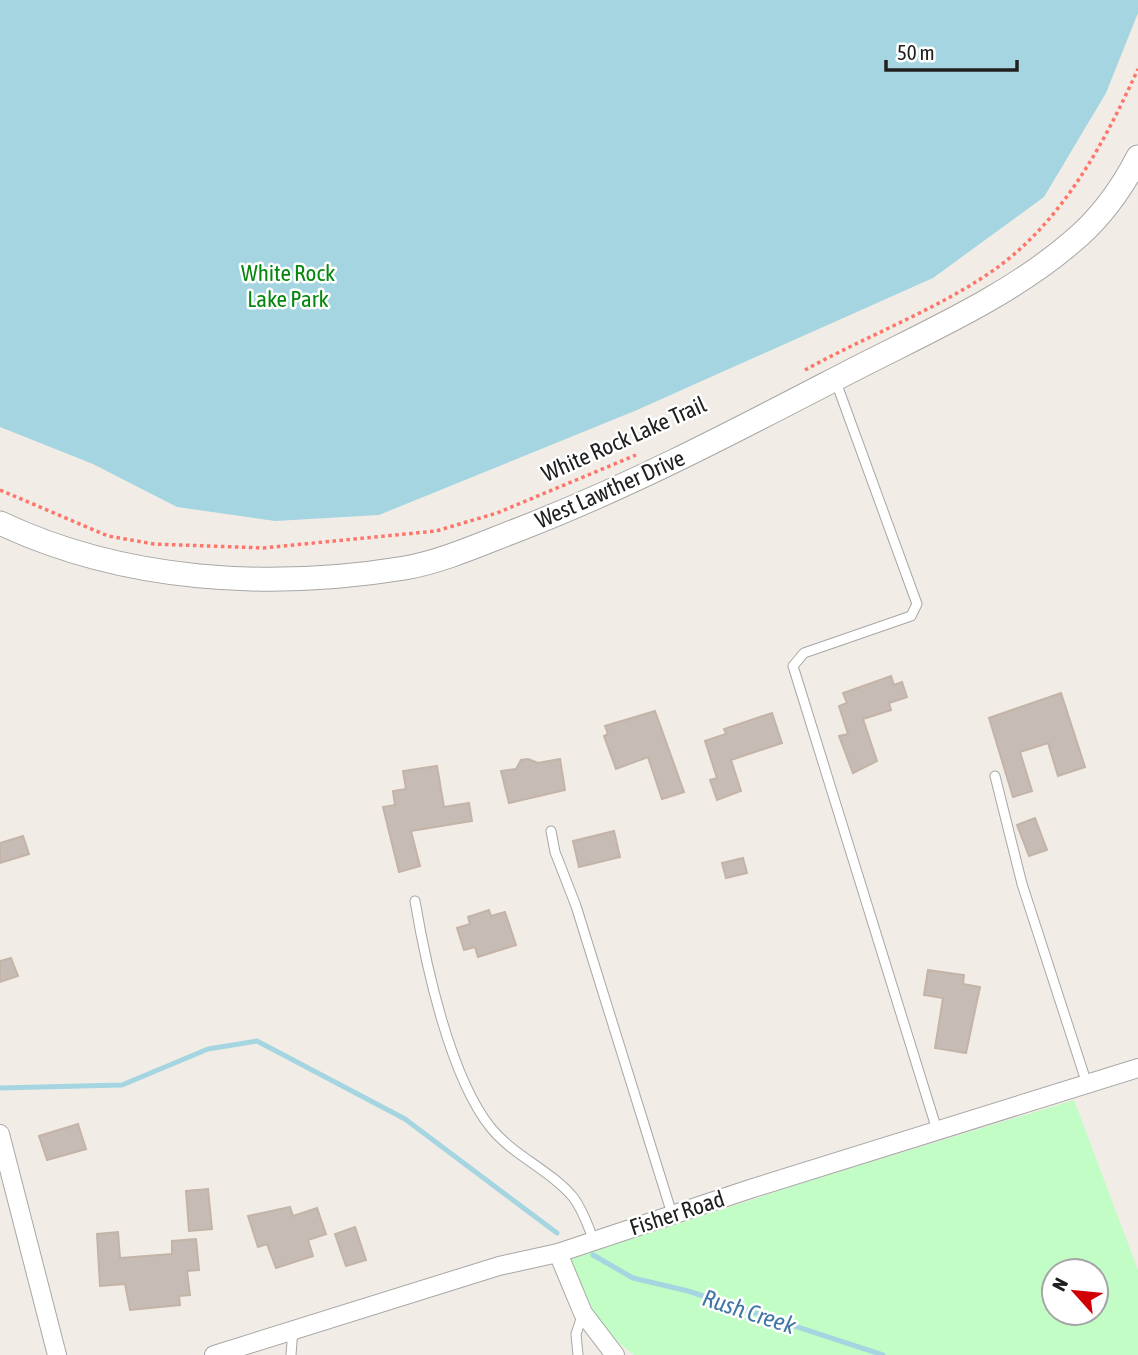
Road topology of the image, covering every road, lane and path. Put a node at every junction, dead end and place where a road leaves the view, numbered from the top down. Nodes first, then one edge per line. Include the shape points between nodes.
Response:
1 (1138, 69) edge
2 (1138, 157) edge
3 (801, 373) dead end
4 (835, 379) junction
5 (638, 454) dead end
6 (0, 490) edge
7 (0, 523) edge
8 (995, 776) dead end
9 (551, 831) dead end
10 (415, 901) dead end
11 (1138, 1068) edge
12 (1087, 1084) junction
13 (937, 1130) junction
14 (2, 1142) edge
15 (672, 1214) junction
16 (593, 1241) junction
17 (558, 1253) junction
18 (583, 1313) junction
19 (293, 1329) junction
20 (57, 1355) edge
21 (214, 1355) edge
22 (291, 1355) edge
23 (578, 1355) edge
24 (615, 1355) edge

1 - 3 path via 1079,179 1032,238 1001,265 961,289
2 - 4 street, West Lawther Drive via 1100,216 1040,267
4 - 7 street, West Lawther Drive via 634,483 410,567 338,577 194,575 79,554
4 - 13 lane via 916,604 911,616 804,653 793,666
5 - 6 path, White Rock Lake Trail via 496,513 436,531 263,548 154,544 108,536
8 - 12 lane via 1023,884
9 - 15 lane
10 - 16 lane via 424,960 472,1099 511,1150 572,1196
11 - 12 street, Fisher Road
12 - 13 street, Fisher Road
13 - 15 street, Fisher Road
14 - 20 street
15 - 16 street, Fisher Road
16 - 17 street, Fisher Road
17 - 18 street
17 - 19 street, Fisher Road via 499,1266
18 - 23 lane via 576,1334
18 - 24 street
19 - 21 street, Fisher Road
19 - 22 lane

